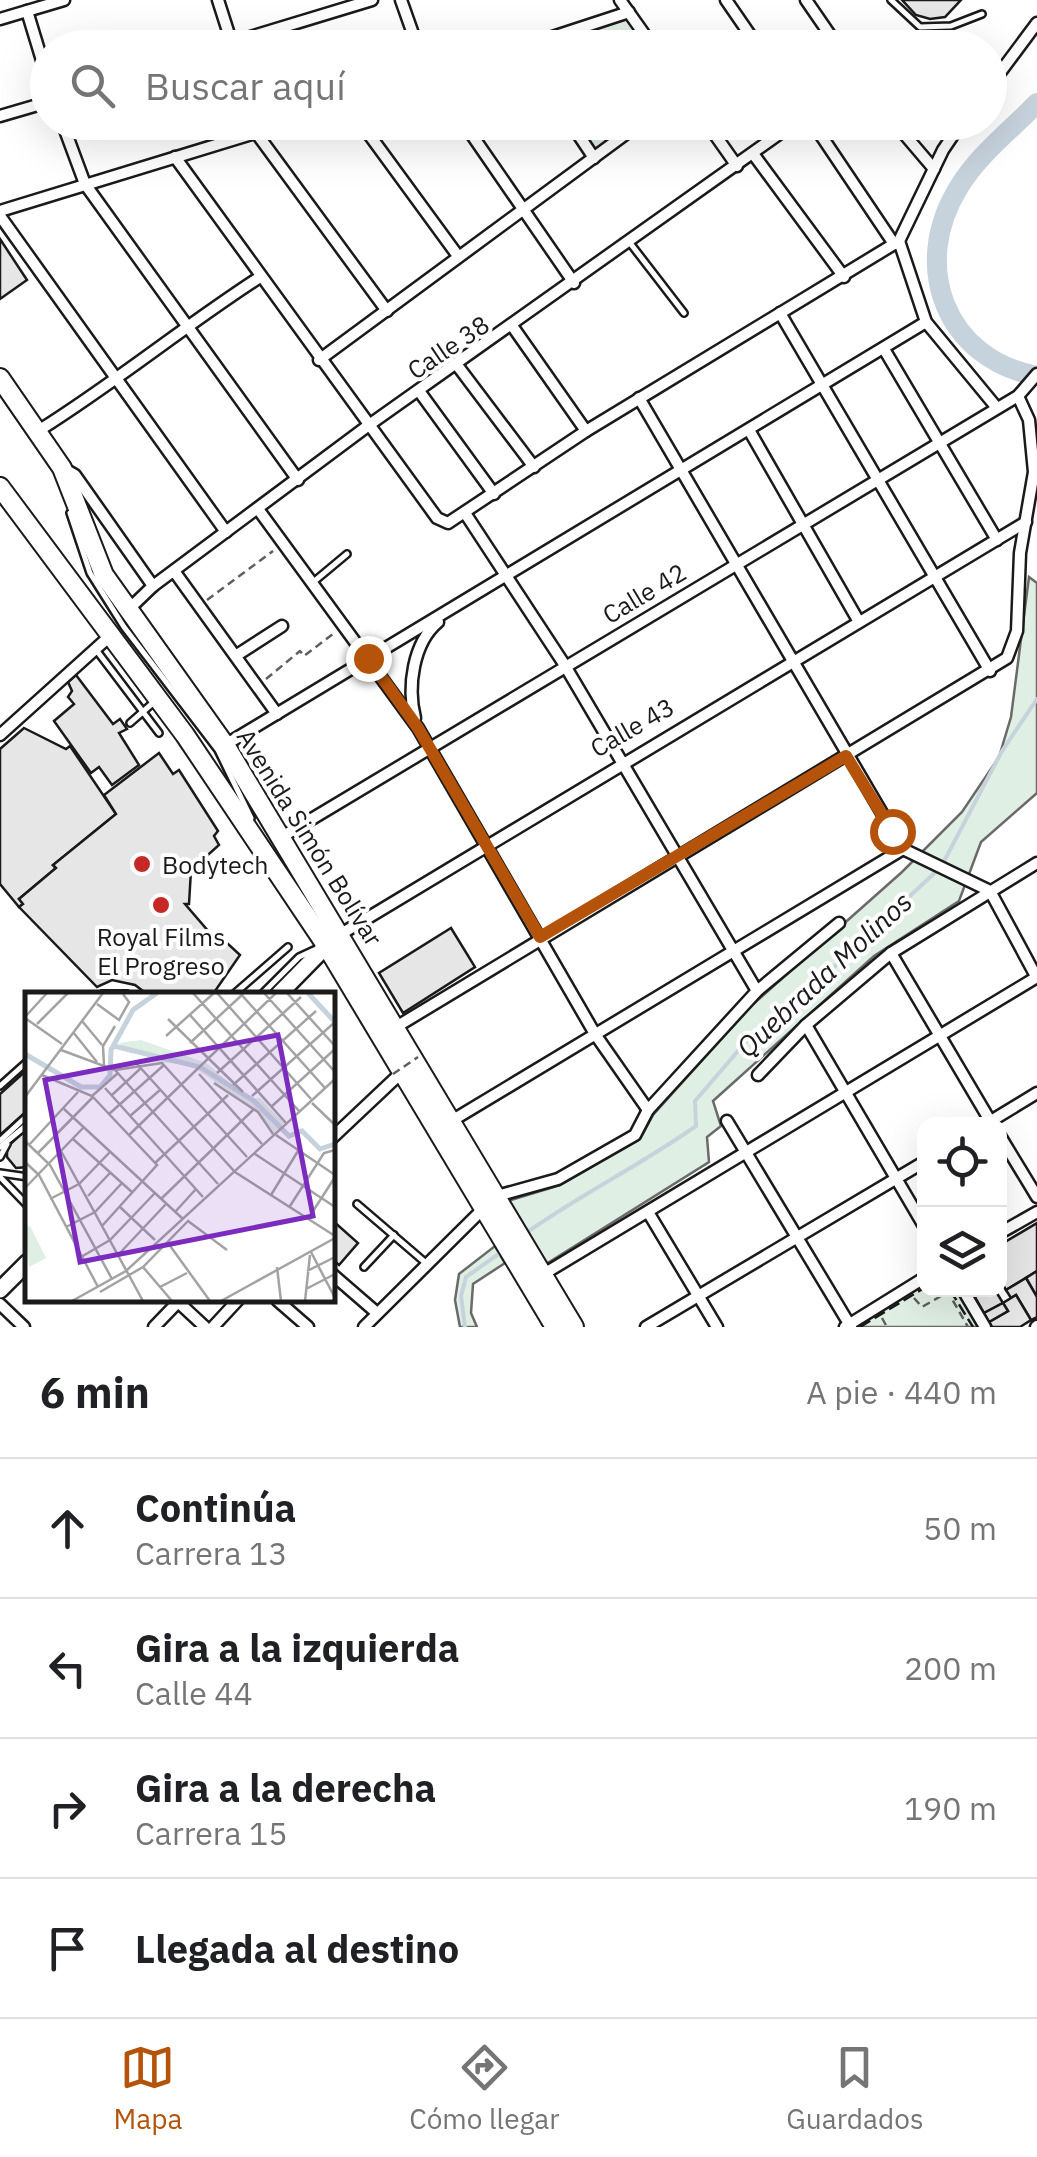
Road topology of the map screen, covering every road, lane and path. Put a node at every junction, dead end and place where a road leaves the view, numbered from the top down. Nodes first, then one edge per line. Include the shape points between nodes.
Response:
1 (64, 0) edge
2 (218, 0) edge
3 (372, 0) edge
4 (401, 0) edge
5 (620, 0) edge
6 (726, 0) edge
7 (806, 0) edge
8 (891, 0) edge
9 (27, 11) junction
10 (629, 12) junction
11 (982, 14) dead end
12 (0, 19) edge
13 (1037, 24) edge
14 (33, 30) edge
15 (227, 30) edge
16 (279, 30) edge
17 (412, 30) edge
18 (574, 30) edge
19 (642, 30) edge
20 (747, 30) edge
21 (827, 30) edge
22 (1007, 64) edge
23 (30, 107) edge
24 (0, 116) edge
25 (69, 140) edge
26 (221, 140) edge
27 (264, 140) edge
28 (373, 140) edge
29 (476, 140) edge
30 (582, 140) edge
31 (618, 140) edge
32 (719, 140) edge
33 (773, 140) edge
34 (825, 140) edge
35 (909, 140) edge
36 (951, 140) edge
37 (754, 155) junction
38 (174, 157) junction
39 (594, 158) junction
40 (737, 166) junction
41 (934, 169) junction
42 (86, 184) junction
43 (526, 210) junction
44 (0, 213) edge
45 (630, 242) junction
46 (896, 242) junction
47 (458, 256) junction
48 (260, 277) junction
49 (844, 278) junction
50 (574, 283) junction
51 (387, 311) junction
52 (684, 313) dead end
53 (780, 313) junction
54 (926, 322) junction
55 (188, 324) junction
56 (513, 327) junction
57 (884, 350) junction
58 (320, 360) junction
59 (457, 365) junction
60 (0, 378) edge
61 (1033, 379) edge
62 (115, 382) junction
63 (820, 385) junction
64 (0, 391) edge
65 (419, 391) junction
66 (1018, 396) junction
67 (640, 398) junction
68 (997, 408) junction
69 (369, 424) junction
70 (749, 430) junction
71 (38, 431) junction
72 (586, 431) junction
73 (937, 441) junction
74 (1036, 448) edge
75 (534, 467) junction
76 (62, 468) junction
77 (684, 470) junction
78 (0, 474) edge
79 (877, 478) junction
80 (298, 480) junction
81 (494, 494) junction
82 (3, 498) edge
83 (258, 509) junction
84 (465, 514) junction
85 (802, 522) junction
86 (1026, 522) junction
87 (226, 532) junction
88 (997, 540) junction
89 (282, 544) junction
90 (347, 554) dead end
91 (736, 562) junction
92 (174, 570) junction
93 (936, 575) junction
94 (506, 577) junction
95 (311, 585) junction
96 (153, 586) junction
97 (201, 604) junction
98 (127, 610) junction
99 (450, 610) junction
100 (858, 622) junction
101 (282, 626) dead end
102 (342, 626) junction
103 (110, 635) junction
104 (96, 651) junction
105 (236, 655) junction
106 (368, 658) junction
107 (792, 662) junction
108 (564, 664) junction
109 (990, 672) junction
110 (259, 685) junction
111 (152, 704) junction
112 (277, 714) junction
113 (130, 722) dead end
114 (418, 728) junction
115 (159, 733) dead end
116 (0, 735) edge
117 (224, 745) junction
118 (427, 748) junction
119 (846, 756) junction
120 (620, 763) junction
121 (251, 818) junction
122 (280, 838) junction
123 (484, 844) junction
124 (903, 849) junction
125 (676, 858) junction
126 (1037, 863) edge
127 (292, 883) dead end
128 (990, 890) junction
129 (838, 923) dead end
130 (540, 937) junction
131 (333, 939) junction
132 (288, 947) dead end
133 (730, 951) junction
134 (891, 953) junction
135 (1037, 978) edge
136 (757, 991) junction
137 (236, 992) edge
138 (264, 992) edge
139 (281, 992) edge
140 (806, 1025) junction
141 (396, 1028) junction
142 (595, 1034) junction
143 (941, 1038) junction
144 (418, 1057) dead end
145 (25, 1064) edge
146 (398, 1073) junction
147 (758, 1074) dead end
148 (0, 1086) edge
149 (846, 1092) junction
150 (1037, 1092) edge
151 (648, 1110) junction
152 (986, 1117) edge
153 (998, 1117) edge
154 (25, 1118) edge
155 (454, 1120) junction
156 (727, 1121) dead end
157 (25, 1127) edge
158 (335, 1135) edge
159 (8, 1141) junction
160 (0, 1144) edge
161 (1007, 1148) edge
162 (746, 1152) junction
163 (0, 1157) edge
164 (917, 1166) edge
165 (1, 1175) edge
166 (896, 1180) junction
167 (1037, 1197) edge
168 (491, 1202) junction
169 (25, 1203) edge
170 (357, 1204) dead end
171 (648, 1212) junction
172 (1037, 1212) edge
173 (917, 1214) edge
174 (1007, 1230) edge
175 (394, 1235) junction
176 (798, 1238) junction
177 (522, 1258) junction
178 (427, 1264) junction
179 (25, 1265) edge
180 (364, 1267) dead end
181 (542, 1275) junction
182 (335, 1277) edge
183 (917, 1282) edge
184 (0, 1290) edge
185 (698, 1296) junction
186 (915, 1297) dead end
187 (967, 1297) edge
188 (176, 1302) edge
189 (180, 1302) edge
190 (236, 1302) edge
191 (279, 1302) edge
192 (0, 1304) edge
193 (377, 1313) junction
194 (877, 1320) dead end
195 (849, 1326) edge
196 (24, 1327) edge
197 (154, 1327) edge
198 (205, 1327) edge
199 (213, 1327) edge
200 (308, 1327) edge
201 (364, 1327) edge
202 (555, 1327) edge
203 (574, 1327) edge
204 (646, 1327) edge
205 (716, 1327) edge
206 (887, 1327) edge
207 (968, 1327) edge
208 (985, 1327) edge

1 - 9 street
2 - 15 street
3 - 16 street
4 - 17 street
5 - 10 street
6 - 20 street
7 - 21 street
8 - 11 lane via 920,27 950,26
9 - 12 street
9 - 14 street
10 - 18 street
10 - 19 street
13 - 22 street
23 - 24 street
25 - 42 street
26 - 38 street
27 - 51 street
28 - 47 street
29 - 43 street
30 - 39 street
31 - 39 street
32 - 40 street
33 - 37 street, Calle 38
34 - 46 street
35 - 41 street
36 - 41 street
37 - 40 street, Calle 38
37 - 49 street
38 - 42 street
38 - 48 street
39 - 43 street
40 - 45 street, Calle 38
41 - 46 street
42 - 44 street
42 - 55 street
43 - 47 street
43 - 50 street
44 - 62 street
45 - 50 street, Calle 38
45 - 52 lane
46 - 49 street
46 - 54 street
47 - 51 street
48 - 55 street
48 - 58 street
49 - 53 street
50 - 56 street, Calle 38
51 - 58 street
53 - 63 street
53 - 67 street
54 - 57 street
54 - 68 street
55 - 62 street
55 - 80 street
56 - 59 street, Calle 38
56 - 72 street
57 - 63 street
57 - 73 street
58 - 69 street
59 - 65 street, Calle 38
59 - 75 street
60 - 71 main road, Avenida Simón Bolívar
61 - 66 street, Calle 42
62 - 71 street
62 - 87 street
63 - 70 street
63 - 79 street
64 - 121 lane via 57,472 90,573 218,750
65 - 69 street, Calle 38
65 - 81 street
66 - 68 street, Calle 42
66 - 74 street
67 - 72 street
67 - 77 street
68 - 73 street, Calle 42
69 - 80 street, Calle 38
69 - 84 street via 443,522
70 - 77 street
70 - 85 street
71 - 76 main road, Avenida Simón Bolívar
72 - 75 street
73 - 79 street, Calle 42
73 - 88 street
74 - 86 street
75 - 81 street
76 - 96 street via 75,475
76 - 98 main road, Avenida Simón Bolívar via 96,560
77 - 91 street
77 - 94 street
78 - 121 lane
79 - 85 street, Calle 42
79 - 93 street
80 - 83 street, Calle 38
81 - 84 street
82 - 103 main road, Avenida Simón Bolívar
83 - 87 street, Calle 38
83 - 89 street
84 - 94 street
85 - 91 street, Calle 42
85 - 100 street
86 - 88 street, Calle 43
86 - 109 street via 1016,631 1007,658
87 - 92 street, Calle 38
88 - 93 street, Calle 43
89 - 95 street
89 - 97 path
90 - 95 lane
91 - 107 street
91 - 108 street, Calle 42
92 - 96 street, Calle 38
92 - 97 street
93 - 100 street, Calle 43
93 - 109 street
94 - 99 street
94 - 108 street
95 - 102 street
96 - 98 street, Calle 38
97 - 105 street
98 - 117 main road, Avenida Simón Bolívar
99 - 106 street
99 - 114 street via 430,628 415,665 411,690
100 - 107 street, Calle 43
101 - 105 street
102 - 106 street
102 - 110 path
103 - 104 street
103 - 111 main road, Avenida Simón Bolívar
104 - 111 lane
104 - 116 street
105 - 110 street
106 - 112 street
106 - 114 street
107 - 119 street
107 - 120 street, Calle 43
108 - 118 street, Calle 42
108 - 120 street
109 - 119 street
110 - 112 street
111 - 113 lane
111 - 115 lane
111 - 131 main road, Avenida Simón Bolívar
112 - 117 street
114 - 118 street
117 - 122 main road, Avenida Simón Bolívar
118 - 122 street, Calle 42
118 - 123 street
119 - 124 street
119 - 125 street
120 - 123 street, Calle 43
120 - 125 street
121 - 127 lane
122 - 131 main road, Avenida Simón Bolívar
123 - 130 street
123 - 131 street, Calle 43
124 - 128 street
124 - 133 street
125 - 130 street
125 - 133 street
126 - 128 street
128 - 134 street
128 - 135 street
129 - 136 street
130 - 141 street
130 - 142 street
131 - 138 lane via 299,957
131 - 139 street, Calle 43
131 - 141 main road, Avenida Simón Bolívar
131 - 146 main road, Avenida Simón Bolívar
132 - 137 lane
133 - 136 street
133 - 142 street
134 - 140 street
134 - 143 street
135 - 143 street
136 - 151 street
140 - 147 street
140 - 149 street
141 - 155 main road, Avenida Simón Bolívar
142 - 151 street
142 - 155 street
143 - 149 street
143 - 152 street
144 - 146 path, bridge
145 - 148 lane
146 - 158 street
146 - 168 main road, Avenida Simón Bolívar
149 - 162 street
149 - 166 street
150 - 153 street
151 - 168 street via 635,1135 558,1179
154 - 160 lane
155 - 168 main road, Avenida Simón Bolívar
156 - 162 street
157 - 159 lane
159 - 160 lane
159 - 163 lane
161 - 167 street
162 - 171 street
162 - 176 street
164 - 166 street
165 - 169 lane
166 - 173 street
166 - 176 street
168 - 177 main road, Avenida Simón Bolívar
168 - 178 street
170 - 175 lane
171 - 181 street
171 - 185 street
172 - 174 street
175 - 178 lane
175 - 180 lane
176 - 185 street
176 - 195 street
177 - 181 main road, Avenida Simón Bolívar
177 - 202 main road, Avenida Simón Bolívar
178 - 193 street
179 - 184 street
181 - 203 main road, Avenida Simón Bolívar
182 - 193 street
183 - 195 street
185 - 204 street
185 - 205 street
186 - 207 path via 922,1307 948,1292
187 - 208 street
188 - 197 street
189 - 198 street
190 - 199 street
191 - 200 street
192 - 196 street
193 - 201 street
194 - 206 path

